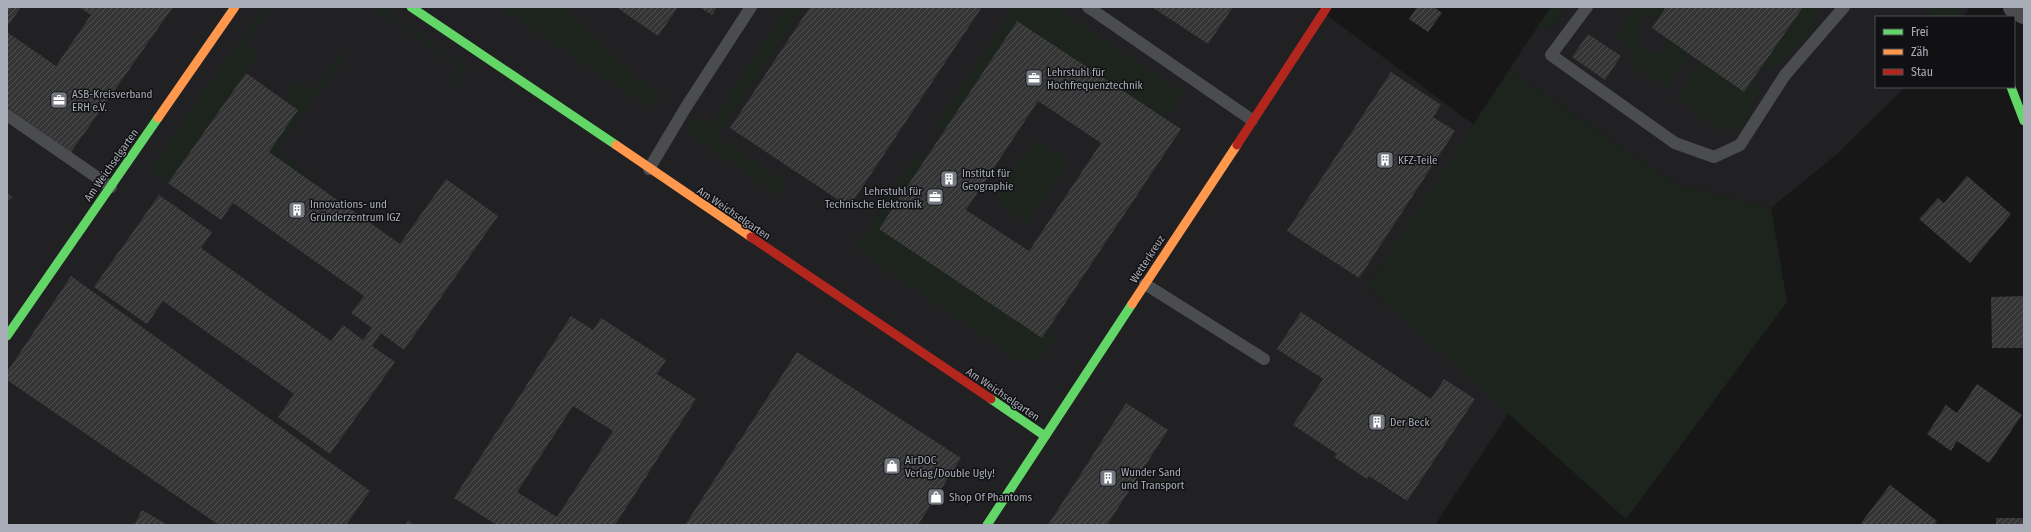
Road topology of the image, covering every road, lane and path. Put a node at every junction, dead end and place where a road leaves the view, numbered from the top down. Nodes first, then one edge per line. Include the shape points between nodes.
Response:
1 (235, 7) edge
2 (411, 7) edge
3 (751, 7) edge
4 (1088, 7) edge
5 (1327, 7) edge
6 (1587, 7) edge
7 (1844, 7) edge
8 (2011, 88) edge
9 (7, 115) edge
10 (1252, 120) junction
11 (2024, 121) edge
12 (649, 169) junction
13 (112, 187) junction
14 (1145, 284) junction
15 (7, 336) edge
16 (1264, 360) dead end
17 (1046, 436) junction
18 (987, 525) edge

1 - 13 street, Am Weichselgarten
2 - 12 street, Am Weichselgarten
3 - 12 lane
4 - 10 lane
5 - 10 street, Wetterkreuz
6 - 7 lane via 1550,55 1674,143 1714,157 1740,145 1786,75
8 - 11 street
9 - 13 lane
10 - 14 street, Wetterkreuz
12 - 17 street, Am Weichselgarten
13 - 15 street, Am Weichselgarten
14 - 16 lane
14 - 17 street, Wetterkreuz
17 - 18 street, Wetterkreuz

